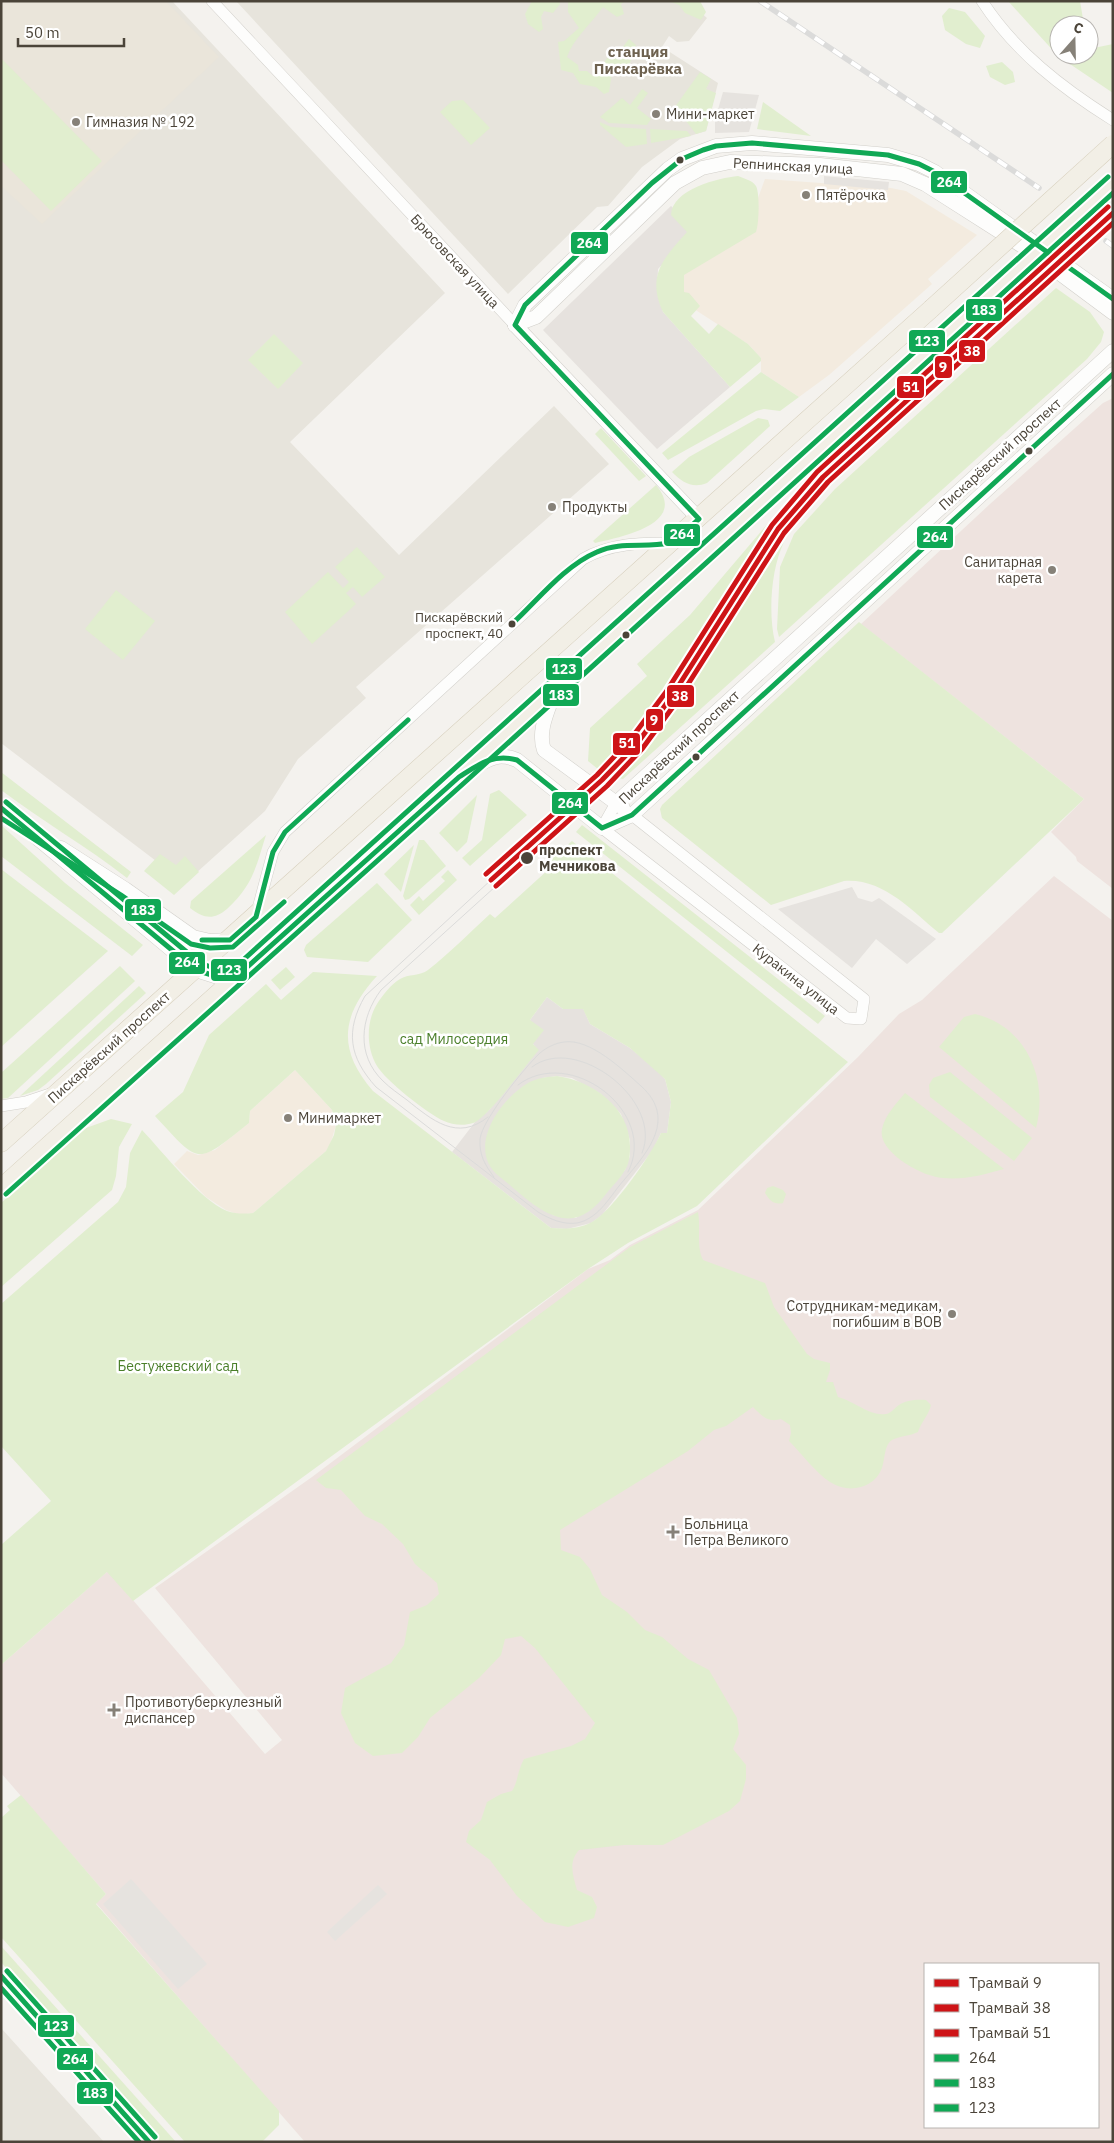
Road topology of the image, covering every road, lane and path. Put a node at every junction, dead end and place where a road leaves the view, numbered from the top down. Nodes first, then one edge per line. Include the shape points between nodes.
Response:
1 (212, 1) edge
2 (982, 1) edge
3 (1113, 120) edge
4 (1113, 144) edge
5 (1113, 183) edge
6 (1113, 299) edge
7 (1113, 313) edge
8 (515, 325) junction
9 (1113, 351) edge
10 (1113, 374) edge
11 (699, 519) junction
12 (671, 543) junction
13 (555, 690) junction
14 (459, 777) junction
15 (616, 803) junction
16 (1, 808) edge
17 (632, 815) junction
18 (25, 826) junction
19 (602, 828) junction
20 (256, 917) junction
21 (230, 940) junction
22 (196, 970) junction
23 (235, 978) junction
24 (62, 1090) junction
25 (1, 1106) edge
26 (1, 1143) edge
27 (1, 1188) edge
28 (1, 1976) edge
29 (149, 2142) edge

1 - 8 street, Брюсовская улица
2 - 3 street via 1028,58
4 - 11 main road, Пискарёвский проспект, bridge
5 - 13 main road, bridge
6 - 8 street, Репнинская улица via 920,164 888,155 752,143 703,150 668,169 525,305
7 - 8 street, Репнинская улица via 1027,249 913,178 888,171 750,162 715,164 675,183 536,317
8 - 11 street, Брюсовская улица
9 - 15 street, Пискарёвский проспект
10 - 17 street, Пискарёвский проспект
11 - 12 main road, Пискарёвский проспект
12 - 20 main road, Пискарёвский проспект
12 - 20 street via 635,543 597,551 583,560 285,832 274,852
13 - 14 main road
13 - 15 street, Куракина улица via 540,740 544,750
14 - 19 street, Куракина улица via 494,756 507,756 524,765
14 - 23 main road
15 - 17 street, Куракина улица
15 - 19 street, Пискарёвский проспект
16 - 18 street
17 - 19 street, Пискарёвский проспект
17 - 19 street, Куракина улица via 864,999 861,1019 847,1018
18 - 21 street via 125,889 193,937 210,941
18 - 22 street via 113,904
20 - 21 main road, Пискарёвский проспект
21 - 22 main road, Пискарёвский проспект
22 - 23 street via 218,978
22 - 24 main road, Пискарёвский проспект
23 - 27 main road
24 - 25 street
24 - 26 main road, Пискарёвский проспект
28 - 29 street

